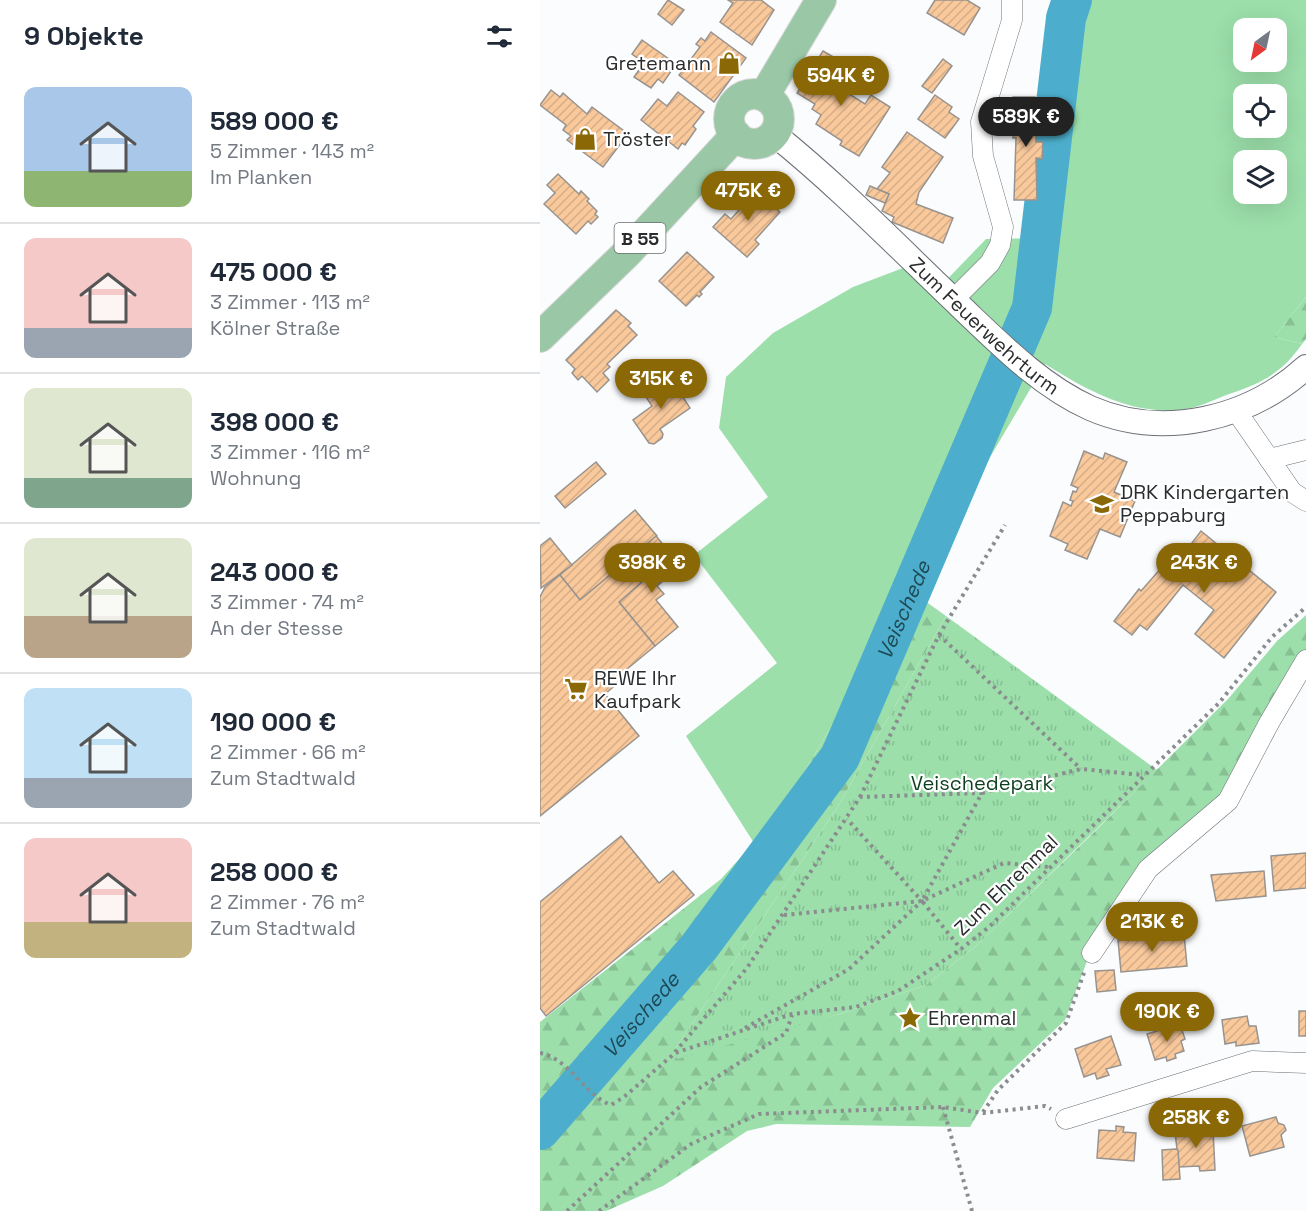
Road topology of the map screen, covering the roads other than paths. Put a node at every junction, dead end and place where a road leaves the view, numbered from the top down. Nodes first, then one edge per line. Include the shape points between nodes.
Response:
1 (821, 0) edge
2 (1012, 10) edge
3 (764, 96) junction
4 (774, 134) junction
5 (736, 135) junction
6 (953, 300) junction
7 (540, 337) edge
8 (1306, 367) edge
9 (1237, 412) junction
10 (1306, 450) edge
11 (1269, 459) junction
12 (1306, 501) edge
13 (1306, 660) edge
14 (1092, 953) road end
15 (1306, 1063) edge
16 (1066, 1119) road end

1 - 3 main road
2 - 6 street via 981,122 983,156 1003,227 1000,245 990,263
3 - 4 main road via 778,113
3 - 5 main road via 747,95 734,104 729,120
4 - 5 main road via 756,144
4 - 6 street, Zum Feuerwehrturm
5 - 7 main road, B 55 via 627,253
6 - 9 street, Zum Feuerwehrturm via 1039,377 1090,408 1137,421 1197,421
8 - 9 street, Zum Feuerwehrturm via 1273,393
9 - 11 street
10 - 11 street
11 - 12 street via 1292,492
13 - 14 street via 1228,801 1148,869
15 - 16 street via 1252,1061

